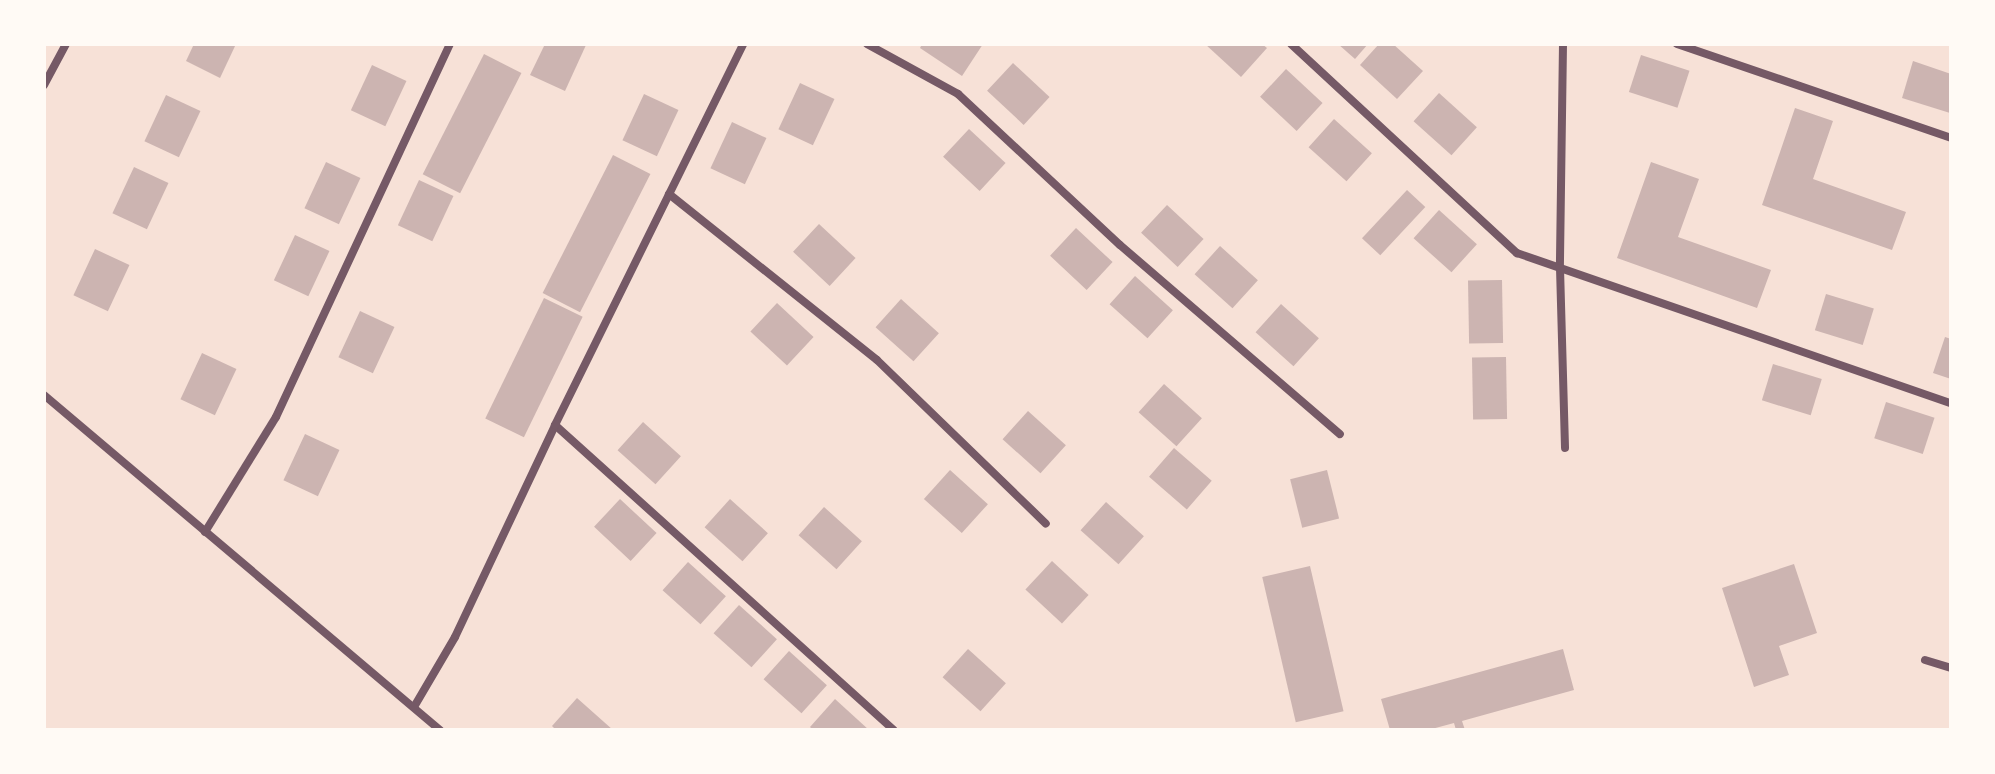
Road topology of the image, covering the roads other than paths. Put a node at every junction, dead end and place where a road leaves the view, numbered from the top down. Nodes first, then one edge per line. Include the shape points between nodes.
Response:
1 (66, 44) edge
2 (450, 44) edge
3 (743, 44) edge
4 (867, 44) edge
5 (1291, 44) edge
6 (1563, 44) edge
7 (1677, 44) edge
8 (44, 85) edge
9 (1951, 138) edge
10 (669, 194) junction
11 (1560, 268) junction
12 (44, 395) edge
13 (1951, 403) edge
14 (555, 425) junction
15 (1340, 434) dead end
16 (1565, 448) dead end
17 (1046, 524) dead end
18 (205, 532) junction
19 (1925, 660) dead end
20 (1951, 668) edge
21 (414, 707) junction
22 (440, 730) edge
23 (894, 730) edge

1 - 8 street
2 - 18 street via 276,417
3 - 10 street
4 - 15 street via 958,94 1120,245
5 - 11 street via 1517,253
6 - 11 street
7 - 9 street
10 - 14 street
10 - 17 street via 877,360
11 - 13 street
11 - 16 street
12 - 18 street
14 - 21 street via 455,637
14 - 23 street
18 - 21 street
19 - 20 street
21 - 22 street

